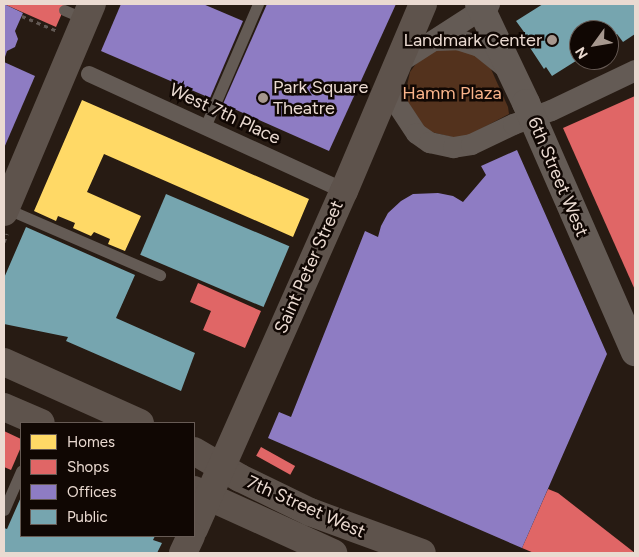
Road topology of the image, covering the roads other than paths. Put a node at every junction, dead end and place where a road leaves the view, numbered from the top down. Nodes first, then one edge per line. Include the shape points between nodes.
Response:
1 (258, 4) edge
2 (423, 4) edge
3 (483, 6) edge
4 (80, 11) edge
5 (434, 40) junction
6 (399, 62) junction
7 (635, 70) edge
8 (89, 74) dead end
9 (513, 74) junction
10 (387, 89) junction
11 (532, 117) junction
12 (205, 127) junction
13 (344, 190) junction
14 (4, 210) edge
15 (160, 275) dead end
16 (635, 352) edge
17 (4, 362) edge
18 (4, 408) edge
19 (38, 422) edge
20 (138, 422) edge
21 (195, 452) edge
22 (220, 467) junction
23 (20, 473) edge
24 (201, 493) edge
25 (4, 510) edge
26 (195, 524) edge
27 (191, 537) edge
28 (183, 553) edge
29 (333, 553) edge
30 (422, 553) edge

1 - 12 lane
2 - 6 main road, Saint Peter Street
3 - 5 street
3 - 9 street, 6th Street West
4 - 14 main road
5 - 6 street
5 - 9 street via 457,39 479,46
6 - 10 main road, Saint Peter Street
7 - 11 street
8 - 12 street, West 7th Place
9 - 11 street, 6th Street West
10 - 11 street via 411,128 429,142 445,146 471,144
10 - 13 main road, Saint Peter Street
11 - 16 street, 6th Street West
12 - 13 street, West 7th Place
13 - 22 main road, Saint Peter Street
14 - 15 lane
17 - 20 main road
18 - 19 main road
21 - 22 main road, 7th Street West
22 - 24 main road, Saint Peter Street
22 - 30 main road, 7th Street West via 318,516
23 - 25 lane
24 - 26 main road, Saint Peter Street
24 - 29 main road, 7th Street West
27 - 28 main road

